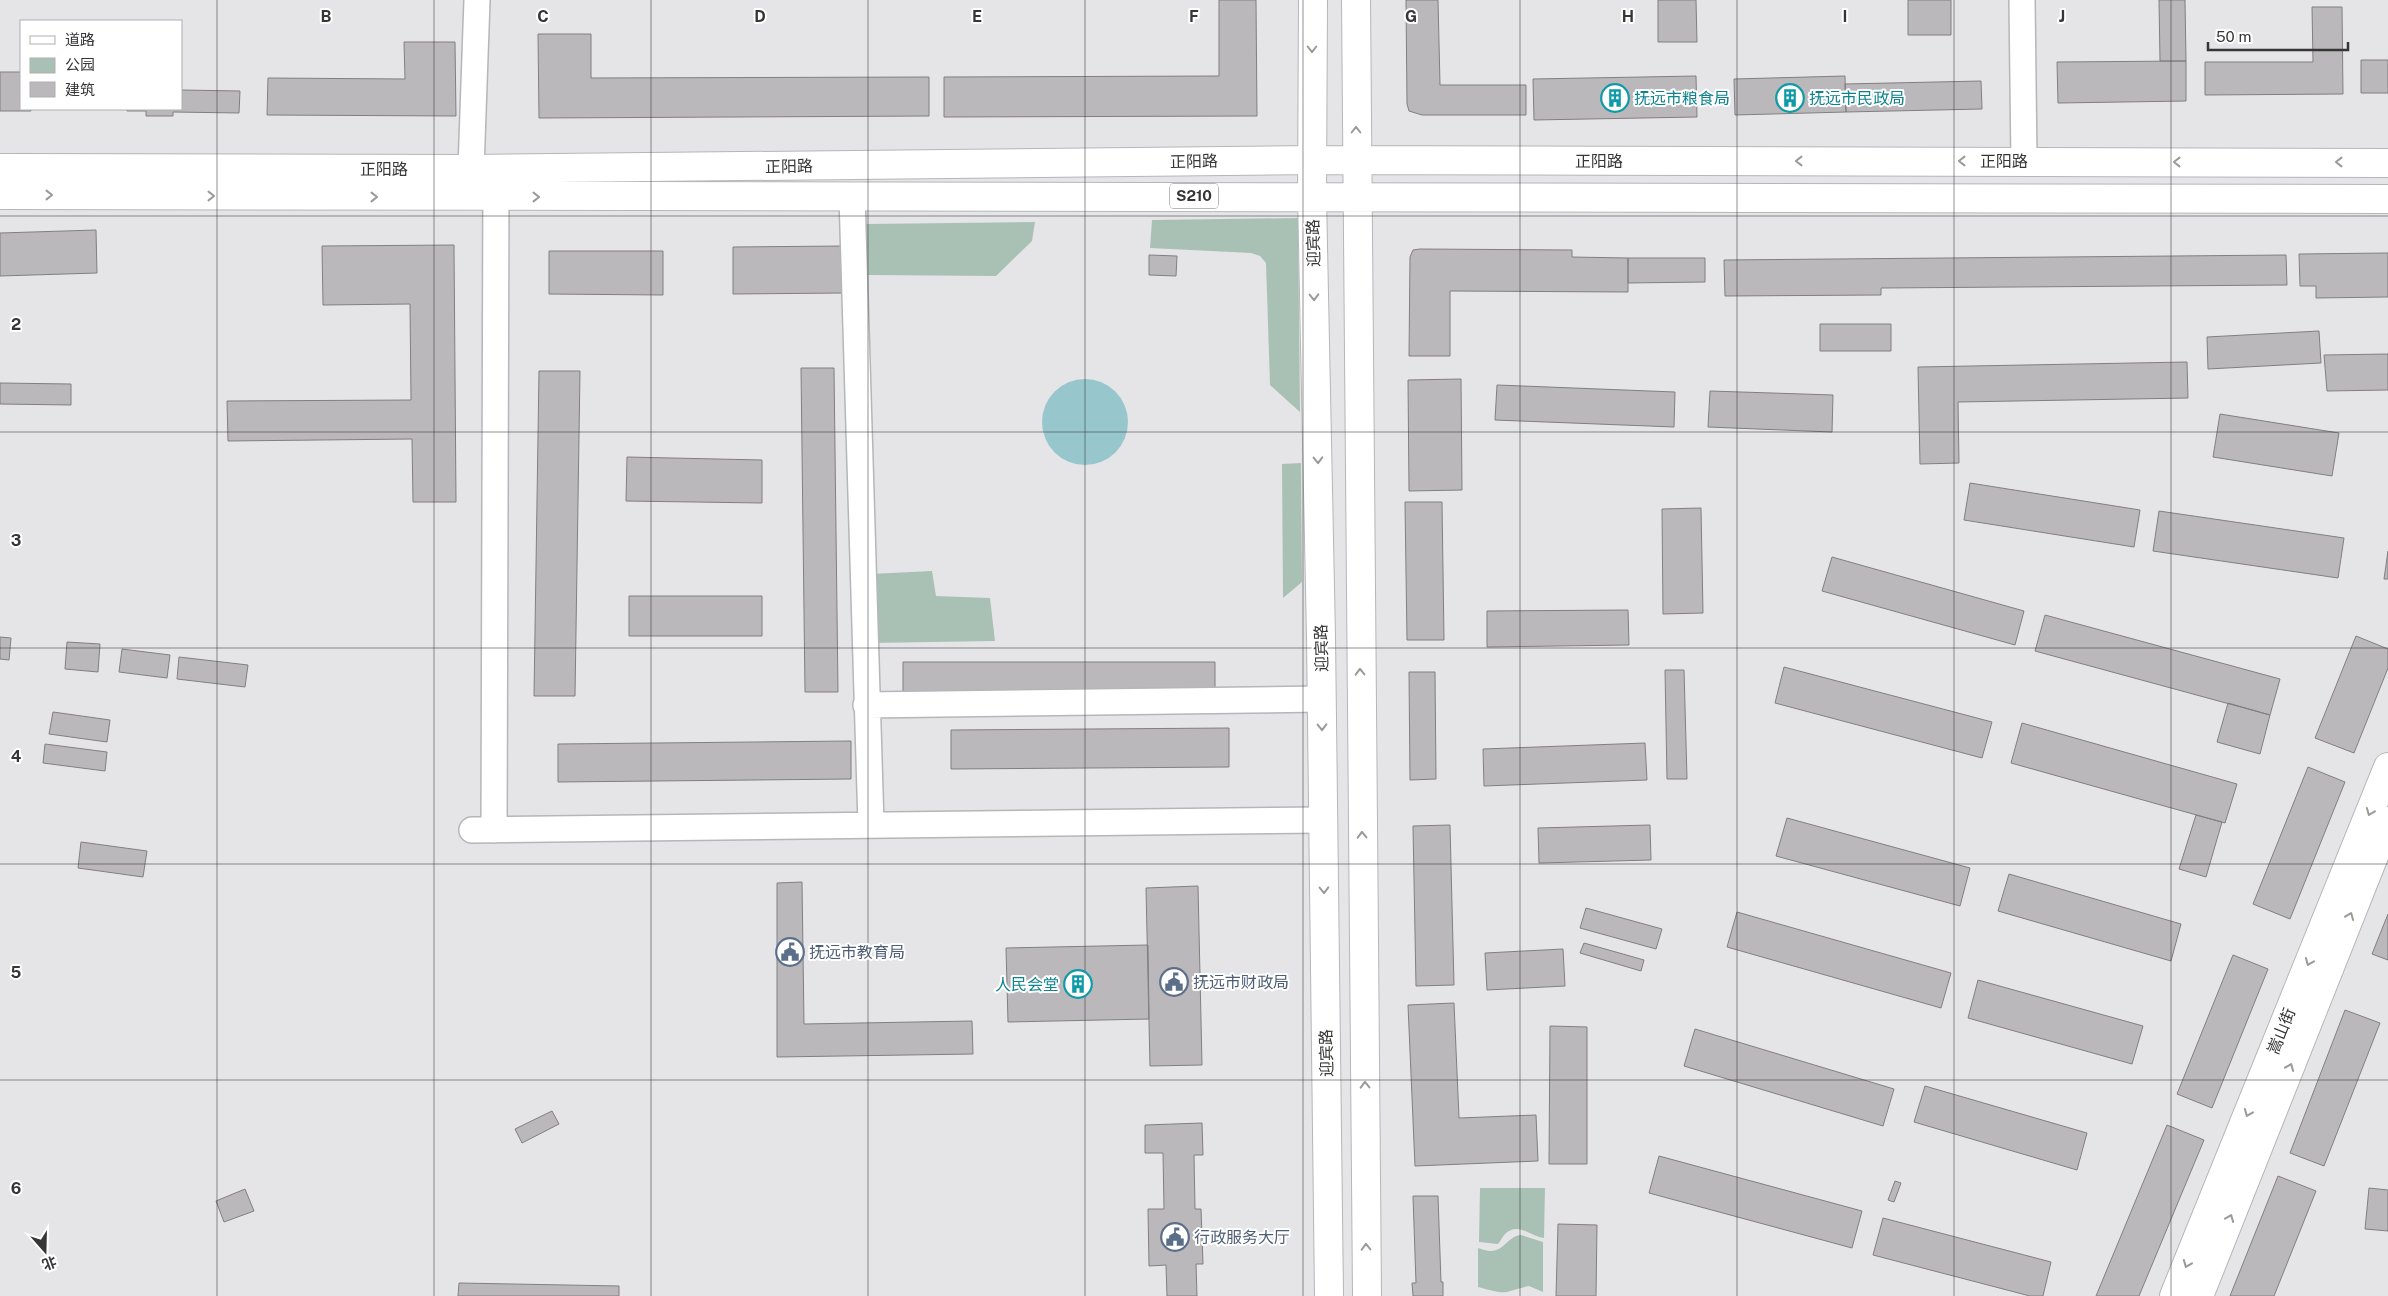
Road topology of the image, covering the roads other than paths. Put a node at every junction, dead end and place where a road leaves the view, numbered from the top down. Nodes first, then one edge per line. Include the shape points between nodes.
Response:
1 (477, 0) edge
2 (1312, 0) edge
3 (1356, 0) edge
4 (2022, 0) edge
5 (1312, 160) junction
6 (1356, 160) junction
7 (2024, 161) junction
8 (2388, 163) edge
9 (0, 168) edge
10 (483, 169) junction
11 (0, 195) edge
12 (852, 196) junction
13 (1312, 196) junction
14 (1356, 196) junction
15 (496, 197) junction
16 (2388, 198) edge
17 (1322, 699) junction
18 (866, 705) junction
19 (2388, 766) edge
20 (1323, 820) junction
21 (2388, 821) edge
22 (870, 825) junction
23 (1329, 1296) edge
24 (1367, 1296) edge
25 (2174, 1296) edge
26 (2199, 1296) edge

1 - 10 street
2 -> 5 main road, 迎宾路
6 -> 3 main road
4 - 7 street
5 - 6 main road, 正阳路
5 - 10 main road, 正阳路
5 - 13 main road, 迎宾路
7 -> 6 main road, 正阳路
6 - 14 main road
8 -> 7 main road, 正阳路
9 - 10 main road, 正阳路
10 - 15 street
11 -> 15 main road, 正阳路 / S210
12 - 13 main road, 正阳路 / S210
15 -> 12 main road, 正阳路 / S210
12 - 18 street
13 - 14 main road, 正阳路 / S210
13 -> 17 main road, 迎宾路
14 - 16 main road, 正阳路 / S210
24 -> 14 main road
15 - 22 street via 483,830
17 - 18 street
17 -> 20 main road, 迎宾路
18 - 22 street
19 -> 25 main road, 嵩山街
20 - 22 street
20 -> 23 main road, 迎宾路
26 -> 21 main road, 嵩山街

